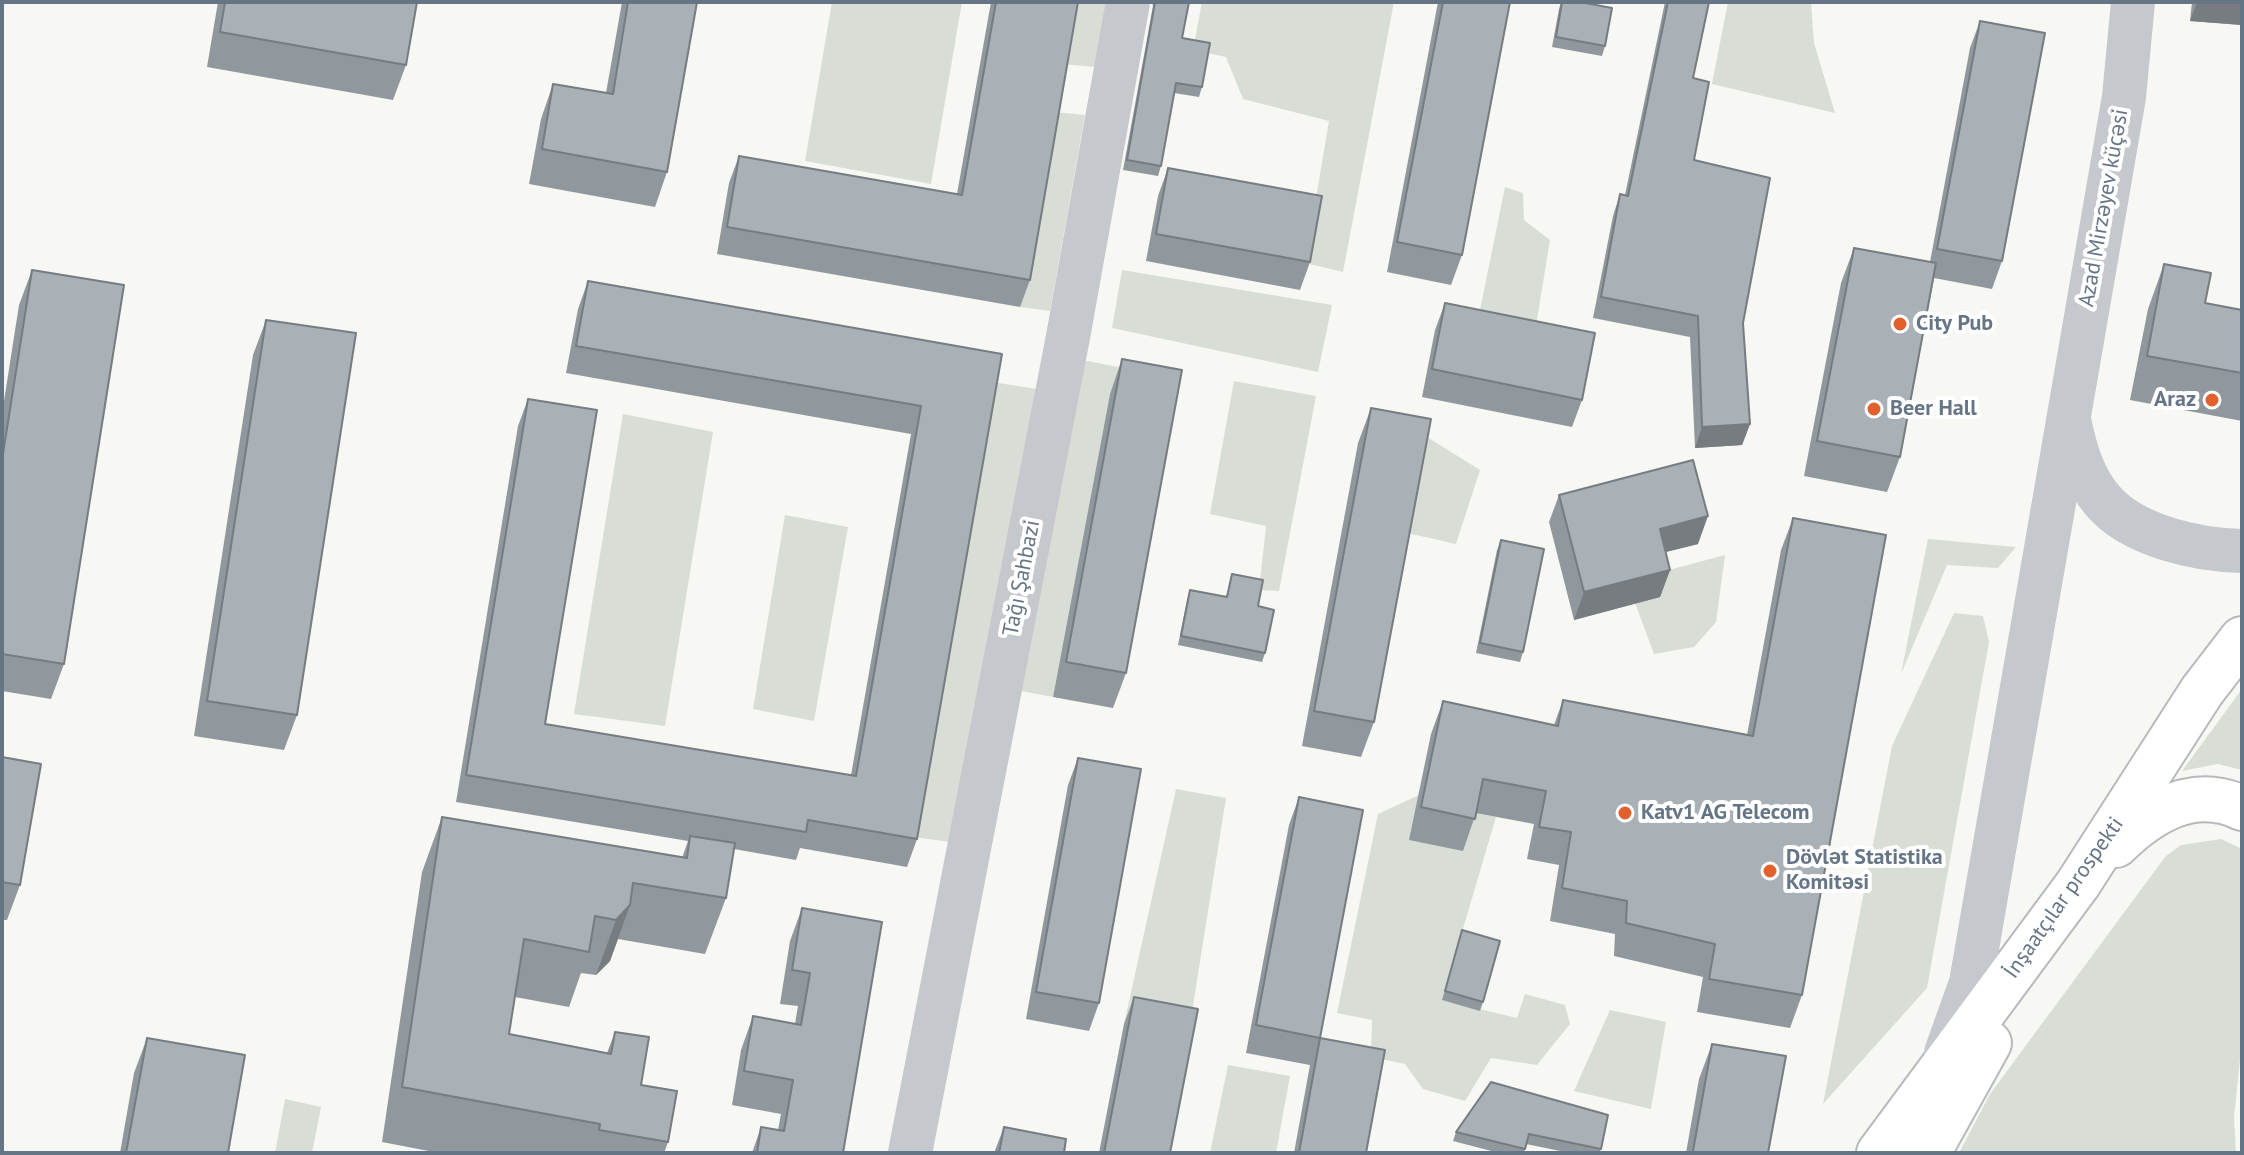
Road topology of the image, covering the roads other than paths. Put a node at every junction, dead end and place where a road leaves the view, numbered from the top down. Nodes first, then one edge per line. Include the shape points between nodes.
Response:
1 (1128, 2) edge
2 (2133, 2) edge
3 (2067, 414) junction
4 (2242, 551) edge
5 (2242, 639) edge
6 (2242, 808) edge
7 (2078, 884) junction
8 (1938, 1074) junction
9 (910, 1153) edge
10 (1879, 1153) edge
11 (1928, 1153) edge

1 - 9 street, Tağı Şahbazi
2 - 3 street, Azad Mirzəyev küçəsi via 2124,97
3 - 4 street via 2086,475 2104,502 2131,523 2161,536
3 - 8 street, Azad Mirzəyev küçəsi via 1971,983
5 - 7 main road, İnşaatçılar prospekti via 2202,691
6 - 7 main road via 2210,798 2163,808 2130,832
7 - 8 main road, İnşaatçılar prospekti
7 - 11 main road
8 - 10 main road, İnşaatçılar prospekti

